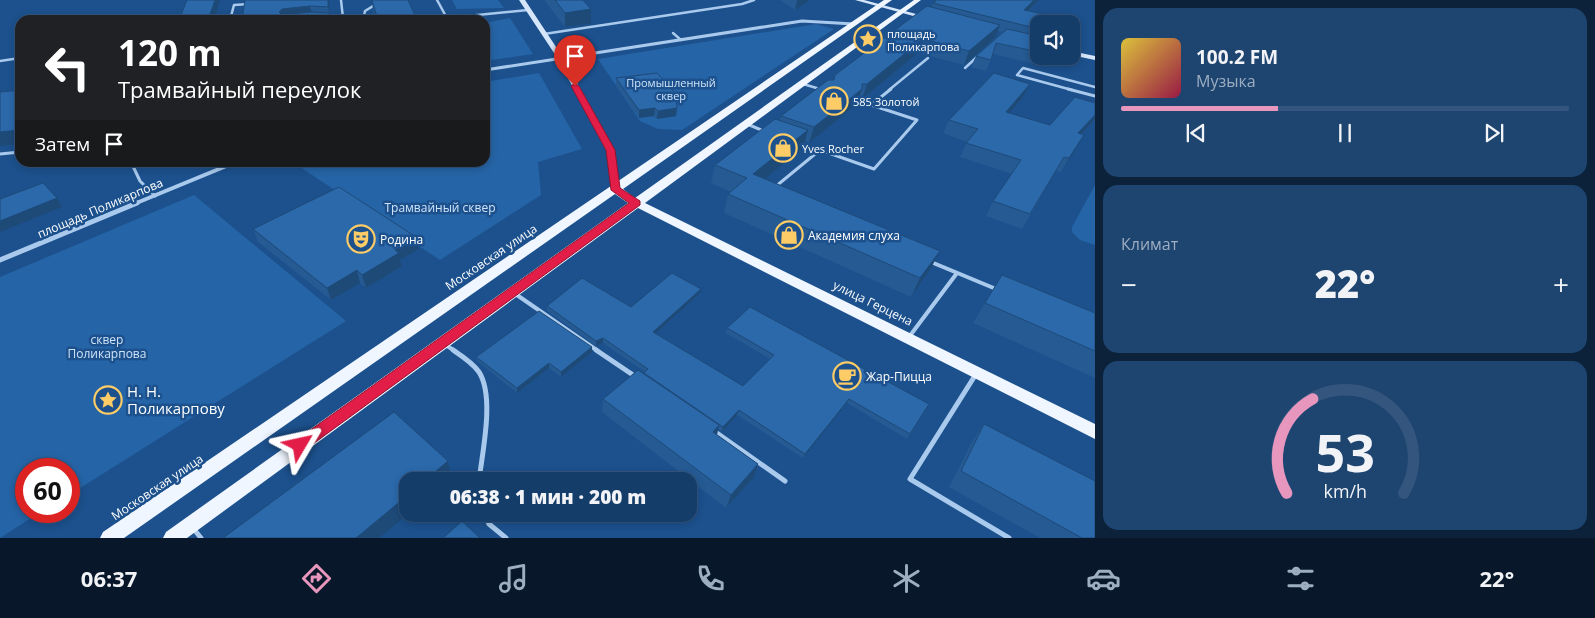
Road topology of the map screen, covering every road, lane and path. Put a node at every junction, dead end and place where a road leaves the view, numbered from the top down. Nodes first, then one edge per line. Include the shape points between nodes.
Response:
1 (341, 0) edge
2 (383, 0) edge
3 (437, 0) edge
4 (522, 0) edge
5 (754, 0) edge
6 (858, 0) edge
7 (889, 0) edge
8 (918, 0) edge
9 (253, 3) edge
10 (879, 7) junction
11 (528, 10) junction
12 (902, 12) junction
13 (231, 15) edge
14 (343, 15) edge
15 (364, 15) edge
16 (446, 15) edge
17 (484, 15) edge
18 (654, 18) junction
19 (932, 19) edge
20 (660, 22) dead end
21 (854, 24) junction
22 (673, 33) dead end
23 (544, 34) junction
24 (681, 40) junction
25 (980, 55) edge
26 (1080, 55) edge
27 (561, 58) junction
28 (928, 58) edge
29 (1095, 58) edge
30 (15, 59) edge
31 (0, 61) edge
32 (965, 68) edge
33 (490, 69) edge
34 (801, 83) junction
35 (1095, 87) edge
36 (825, 91) edge
37 (1095, 96) edge
38 (859, 101) edge
39 (871, 105) junction
40 (745, 123) junction
41 (770, 133) edge
42 (795, 142) edge
43 (820, 150) junction
44 (15, 152) edge
45 (0, 154) edge
46 (133, 167) edge
47 (224, 167) edge
48 (616, 190) junction
49 (769, 192) edge
50 (155, 196) junction
51 (636, 203) junction
52 (0, 260) edge
53 (926, 260) edge
54 (957, 272) junction
55 (512, 292) junction
56 (1003, 292) edge
57 (908, 338) junction
58 (442, 342) junction
59 (977, 372) junction
60 (642, 381) edge
61 (705, 425) edge
62 (1095, 432) edge
63 (480, 472) edge
64 (785, 481) dead end
65 (488, 522) edge
66 (190, 525) junction
67 (109, 538) edge
68 (172, 538) edge
69 (201, 538) edge
70 (506, 538) edge
71 (1009, 538) edge

1 - 14 lane
2 - 15 lane via 365,11
3 - 16 lane
4 - 11 street
5 - 18 lane
6 - 10 street
7 - 10 main road, Московская улица
8 - 12 main road
9 - 13 lane via 234,5
10 - 12 street
10 - 21 main road, Московская улица
11 - 17 lane
11 - 23 street
12 - 19 street
12 - 34 main road
18 - 20 lane
18 - 23 lane
21 - 24 street via 814,20
21 - 48 main road, Московская улица
22 - 24 lane
23 - 27 street
24 - 27 street
25 - 32 lane
26 - 29 street
27 - 33 street
27 - 48 street via 610,150
28 - 39 lane
30 - 31 lane
34 - 36 lane
34 - 40 main road
35 - 37 lane via 1023,68 1017,75
38 - 39 lane
39 - 43 lane via 917,120 874,168
40 - 41 lane
40 - 51 main road
42 - 43 lane
43 - 49 lane
44 - 45 lane
46 - 50 lane via 140,181
47 - 50 street, площадь Поликарпова
48 - 51 main road, улица Герцена
48 - 67 main road, Московская улица
50 - 52 street, площадь Поликарпова
51 - 55 main road
51 - 57 main road, улица Герцена
53 - 54 lane
54 - 56 lane
54 - 57 lane
55 - 58 main road
55 - 60 lane
57 - 59 main road, улица Герцена
58 - 63 lane via 480,374 486,387
58 - 66 main road
59 - 62 main road, улица Герцена
59 - 71 lane via 910,479
61 - 64 lane
65 - 70 lane
66 - 68 main road
66 - 69 lane

